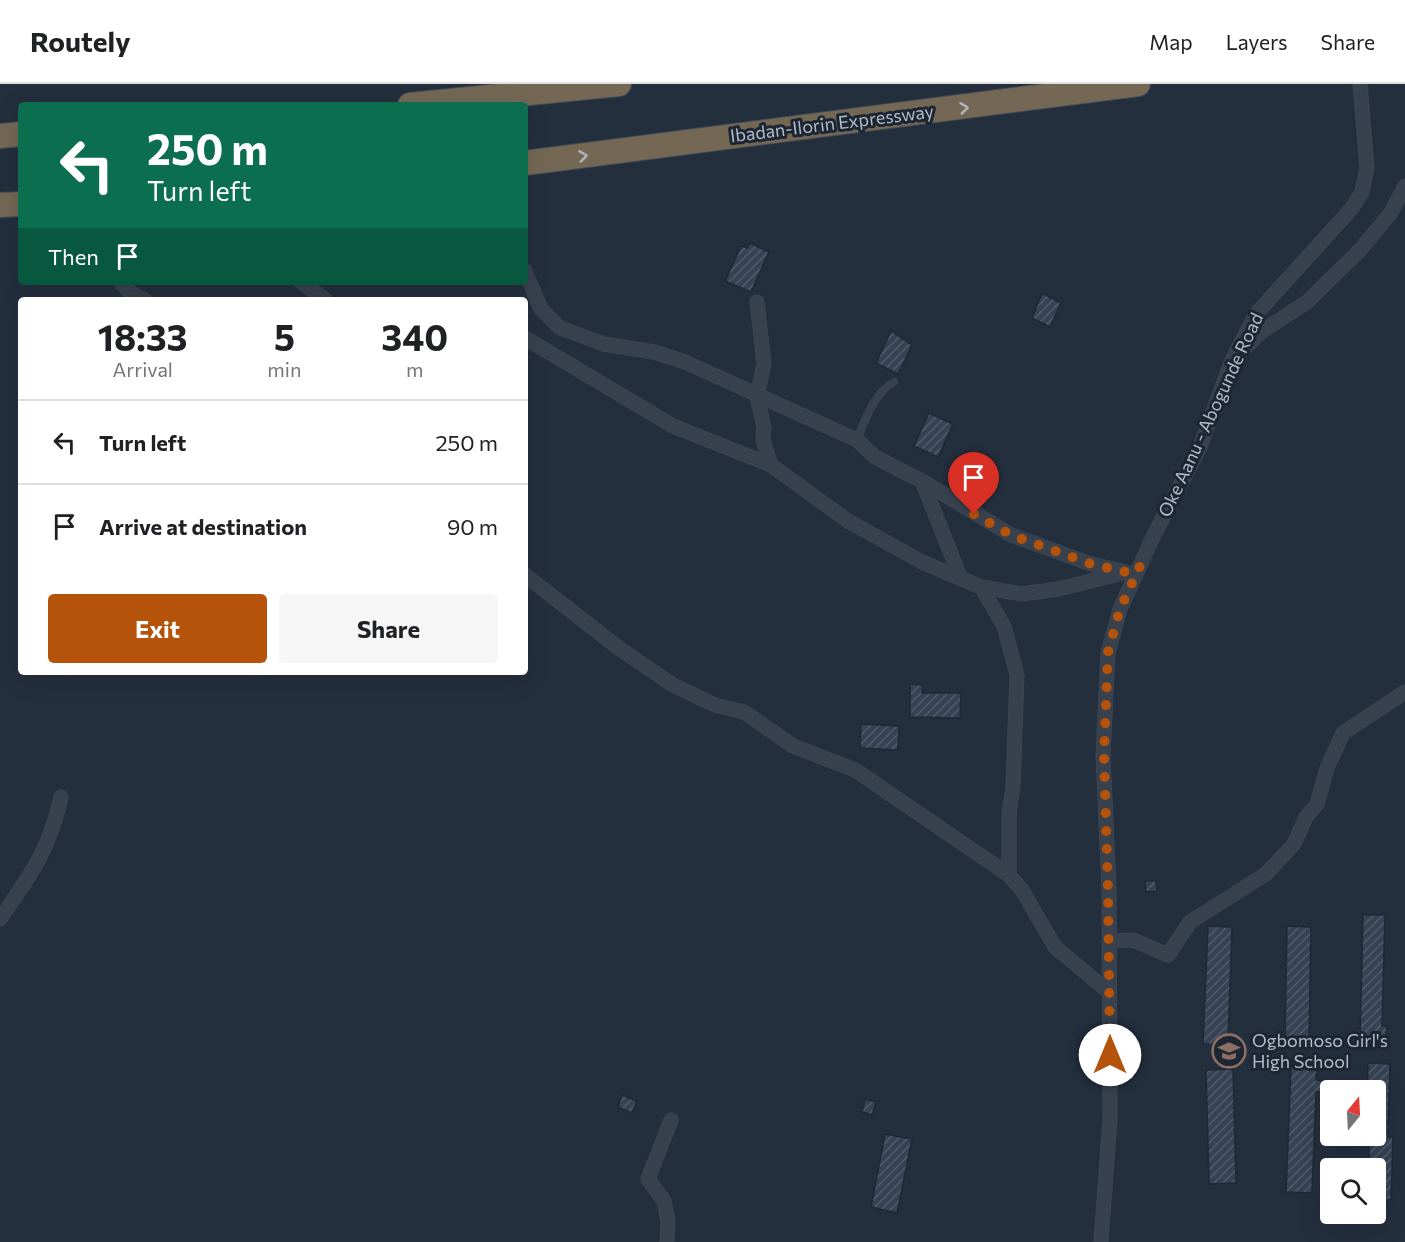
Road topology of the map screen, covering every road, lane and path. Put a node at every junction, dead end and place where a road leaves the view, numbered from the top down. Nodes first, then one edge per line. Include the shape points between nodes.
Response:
1 (619, 84) edge
2 (1138, 84) edge
3 (1360, 84) edge
4 (440, 102) edge
5 (18, 134) edge
6 (0, 136) edge
7 (528, 163) edge
8 (1405, 186) edge
9 (18, 204) edge
10 (0, 205) edge
11 (528, 278) edge
12 (123, 285) edge
13 (305, 285) edge
14 (139, 297) edge
15 (322, 297) edge
16 (758, 302) dead end
17 (528, 340) edge
18 (1233, 360) junction
19 (894, 382) dead end
20 (757, 395) junction
21 (857, 441) junction
22 (771, 465) junction
23 (922, 481) junction
24 (1140, 566) junction
25 (1126, 572) junction
26 (528, 577) edge
27 (961, 579) junction
28 (981, 587) junction
29 (1405, 692) edge
30 (61, 797) dead end
31 (1009, 875) junction
32 (0, 919) edge
33 (1109, 941) junction
34 (1109, 992) junction
35 (671, 1120) dead end
36 (668, 1242) edge
37 (1101, 1242) edge

1 - 4 highway
7 -> 2 highway, Ibadan-Ilorin Expressway
3 - 18 street, Oke Aanu - Abogunde Road via 1367,168 1362,192 1256,314
5 - 6 highway
8 - 18 street via 1390,214 1360,250 1307,302 1261,332
9 - 10 highway
11 - 20 street via 541,309 560,328 604,344 675,358
12 - 14 street
13 - 15 street
16 - 20 street via 764,364
17 - 22 street via 673,426
18 - 24 street, Oke Aanu - Abogunde Road via 1200,447
19 - 21 lane via 876,402
20 - 21 street
20 - 22 street
21 - 23 street via 875,457
22 - 27 street via 848,521
23 - 25 street via 1011,535 1091,564
23 - 27 street
24 - 25 street
24 - 33 street, Oke Aanu - Abogunde Road via 1120,609 1108,652 1104,755
25 - 28 street via 1021,594
26 - 31 street via 673,685 715,705 744,712 793,746 855,770
27 - 28 street
28 - 31 street via 1004,626 1017,675
29 - 33 street via 1342,732 1317,804 1306,817 1294,844 1266,874 1190,922 1168,956 1133,940
30 - 32 street via 42,857
31 - 34 street via 1055,947
33 - 34 street, Oke Aanu - Abogunde Road
34 - 37 street, Oke Aanu - Abogunde Road via 1110,1119
35 - 36 street via 648,1179 664,1201

